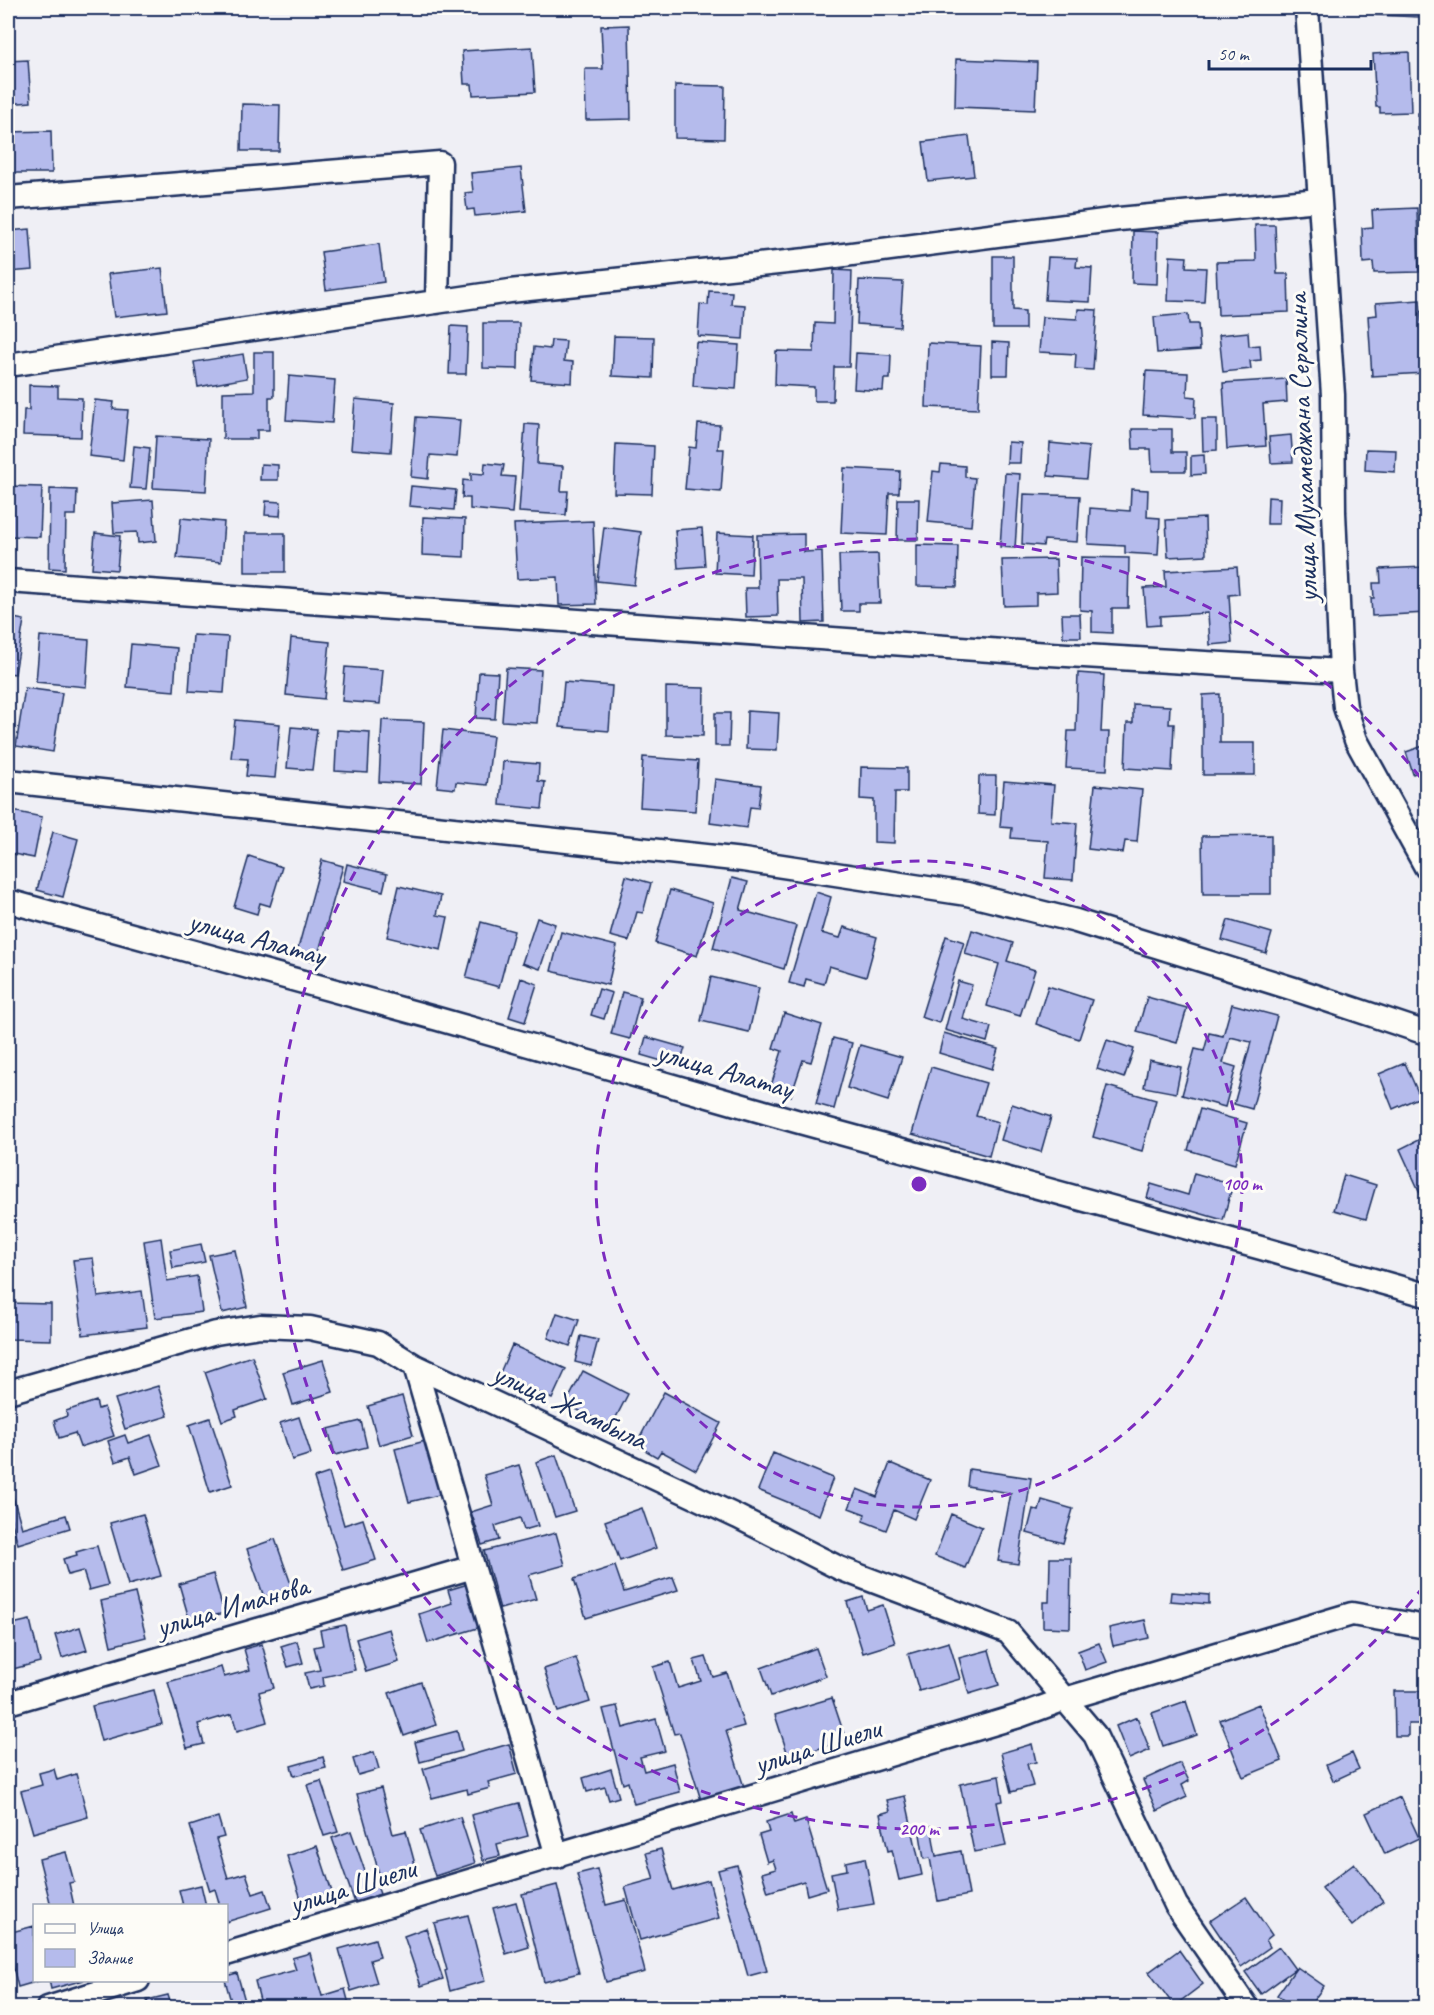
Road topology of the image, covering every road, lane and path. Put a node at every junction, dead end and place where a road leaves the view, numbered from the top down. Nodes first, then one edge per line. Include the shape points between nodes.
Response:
1 (1308, 8) edge
2 (8, 198) edge
3 (1319, 200) junction
4 (436, 302) junction
5 (8, 364) edge
6 (8, 581) edge
7 (1341, 671) junction
8 (8, 781) edge
9 (1426, 867) edge
10 (8, 901) edge
11 (1426, 1033) edge
12 (1426, 1295) edge
13 (415, 1366) junction
14 (9, 1391) edge
15 (473, 1567) junction
16 (1426, 1627) edge
17 (1065, 1699) junction
18 (8, 1703) edge
19 (557, 1856) junction
20 (228, 1953) edge
21 (131, 1982) edge
22 (48, 2007) edge
23 (1247, 2007) edge

1 - 3 street, улица Мухамеджана Сералина
2 - 4 street via 440,163
3 - 4 street via 1119,219
3 - 7 street, улица Мухамеджана Сералина via 1333,395
4 - 5 street
6 - 7 street
7 - 9 street, улица Мухамеджана Сералина via 1345,707 1356,740
8 - 11 street via 743,860 967,894 1076,921
10 - 12 street, улица Алатау
13 - 14 street, улица Жамбыла via 378,1343 310,1328 260,1326 216,1333
13 - 15 street
13 - 17 street, улица Жамбыла via 840,1568 1008,1632
15 - 18 street, улица Иманова
15 - 19 street
16 - 17 street, улица Шиели via 1352,1614
17 - 19 street, улица Шиели
17 - 23 street, улица Жамбыла via 1095,1735 1176,1905
19 - 20 street, улица Шиели
21 - 22 street

